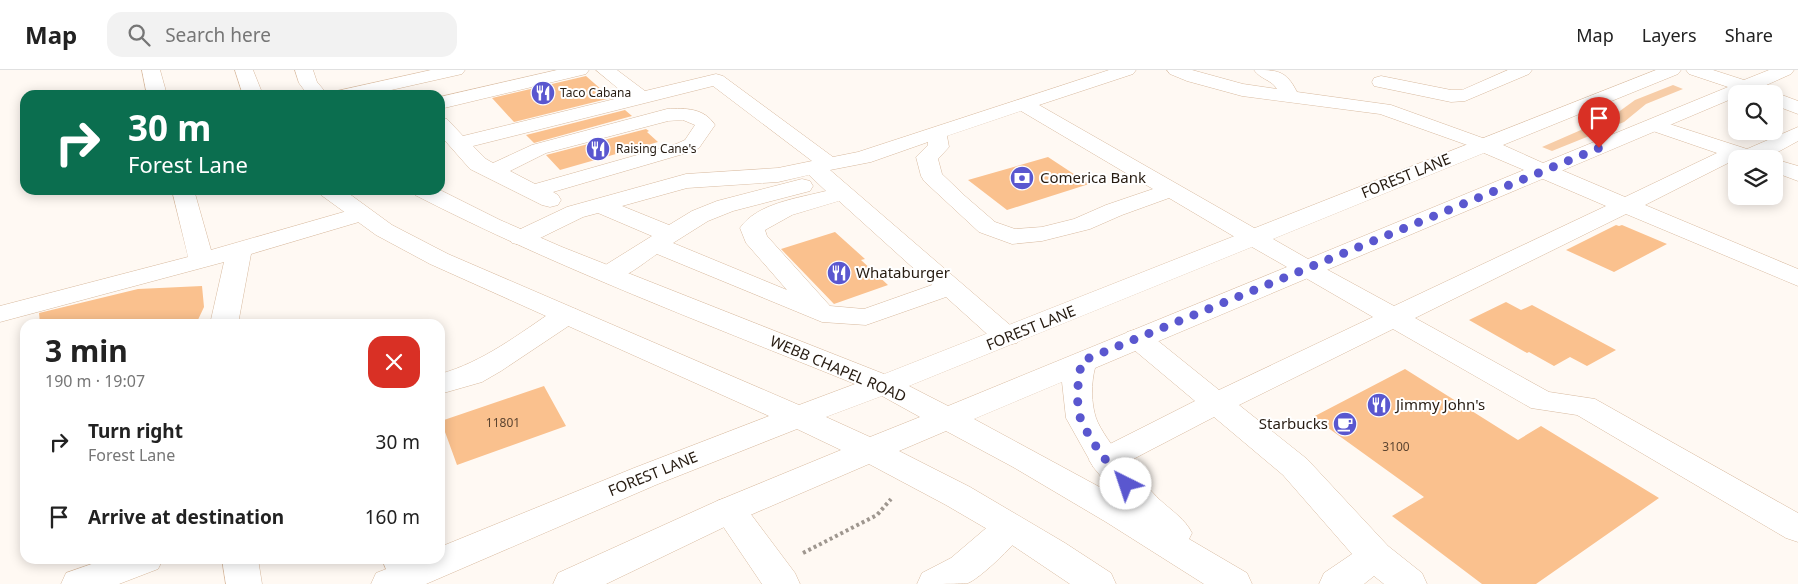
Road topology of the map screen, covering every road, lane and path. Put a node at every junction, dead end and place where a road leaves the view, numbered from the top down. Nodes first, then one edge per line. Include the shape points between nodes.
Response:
1 (151, 70) edge
2 (244, 70) edge
3 (304, 70) edge
4 (456, 70) edge
5 (520, 70) edge
6 (580, 70) edge
7 (605, 70) edge
8 (1127, 70) edge
9 (1176, 70) edge
10 (1263, 70) edge
11 (1411, 70) edge
12 (1523, 70) edge
13 (1672, 70) edge
14 (1695, 70) edge
15 (1785, 70) edge
16 (1381, 82) junction
17 (1739, 85) edge
18 (1762, 85) edge
19 (156, 90) edge
20 (251, 90) edge
21 (314, 90) edge
22 (366, 90) edge
23 (445, 91) edge
24 (1290, 96) junction
25 (642, 98) junction
26 (1728, 99) edge
27 (445, 102) edge
28 (1783, 102) edge
29 (1023, 104) junction
30 (1798, 108) edge
31 (1384, 109) junction
32 (1654, 125) junction
33 (445, 129) edge
34 (936, 133) junction
35 (1798, 133) edge
36 (458, 143) junction
37 (1484, 145) junction
38 (1728, 150) edge
39 (1760, 150) edge
40 (1728, 163) edge
41 (1783, 168) edge
42 (493, 171) junction
43 (1544, 171) junction
44 (1798, 174) edge
45 (829, 176) junction
46 (1172, 190) junction
47 (538, 194) junction
48 (185, 195) edge
49 (336, 195) edge
50 (433, 195) edge
51 (599, 205) junction
52 (1626, 205) junction
53 (575, 212) junction
54 (361, 214) junction
55 (521, 238) junction
56 (1254, 238) junction
57 (664, 240) junction
58 (239, 250) junction
59 (202, 261) junction
60 (1306, 268) junction
61 (608, 274) junction
62 (1798, 278) edge
63 (950, 287) junction
64 (0, 314) edge
65 (566, 314) junction
66 (822, 314) junction
67 (1394, 318) junction
68 (225, 319) edge
69 (1007, 337) junction
70 (1137, 338) junction
71 (1082, 361) junction
72 (445, 383) edge
73 (884, 385) junction
74 (1217, 403) junction
75 (799, 416) junction
76 (946, 418) junction
77 (870, 449) junction
78 (1105, 460) junction
79 (891, 499) dead end
80 (729, 510) junction
81 (1010, 527) junction
82 (1798, 528) edge
83 (445, 555) edge
84 (1375, 556) junction
85 (132, 564) edge
86 (241, 564) edge
87 (422, 564) edge
88 (399, 573) edge
89 (777, 577) edge
90 (959, 579) edge
91 (1230, 581) edge
92 (79, 584) edge
93 (244, 584) edge
94 (571, 584) edge
95 (1098, 584) edge
96 (1337, 584) edge
97 (1409, 584) edge

1 - 19 main road
2 - 20 main road
3 - 21 main road
4 - 22 main road
5 - 23 main road
6 - 27 main road
7 - 25 main road
8 - 29 main road
9 - 24 main road via 1242,90
10 - 24 main road via 1283,82
11 - 16 main road
12 - 16 main road via 1465,95 1451,96
13 - 37 main road, FOREST LANE
14 - 17 main road
15 - 18 main road
16 - 31 main road
24 - 31 main road
25 - 36 main road
25 - 45 main road via 716,80
26 - 32 main road
28 - 30 main road
29 - 34 main road
29 - 46 main road
31 - 37 main road
32 - 38 main road
32 - 43 main road
33 - 36 main road
34 - 45 main road via 863,157
34 - 46 main road via 939,147 927,157 932,176 987,227 1012,237 1042,234 1082,224
35 - 39 main road
36 - 42 main road via 478,164
37 - 43 main road
37 - 56 main road, FOREST LANE
40 - 52 main road
41 - 44 main road
42 - 47 main road
42 - 47 main road via 539,150 667,115 684,114 702,120 719,134 719,140 708,147
43 - 52 main road
43 - 60 main road
45 - 51 main road via 778,175 686,181
45 - 57 main road via 725,206 700,216
45 - 63 main road
45 - 66 main road via 752,228 755,238
46 - 56 main road
47 - 53 main road
48 - 59 main road
49 - 54 main road
50 - 55 main road, WEBB CHAPEL ROAD
51 - 53 main road
51 - 57 main road
52 - 62 main road
52 - 67 main road
53 - 55 main road
54 - 58 main road
54 - 65 main road via 439,259
55 - 61 main road, WEBB CHAPEL ROAD
56 - 60 main road
56 - 69 main road, FOREST LANE
57 - 61 main road
57 - 66 main road
58 - 59 main road
58 - 68 main road
59 - 64 main road
60 - 67 main road
60 - 70 main road
61 - 73 main road, WEBB CHAPEL ROAD
63 - 66 main road via 866,317
63 - 69 main road
65 - 72 main road via 491,365 472,375
65 - 75 main road
67 - 74 main road
67 - 82 main road via 1542,401 1584,406
69 - 73 main road, FOREST LANE
70 - 71 main road
70 - 74 main road
71 - 76 main road
71 - 78 main road via 1077,381 1081,418
73 - 75 main road, FOREST LANE
73 - 76 main road, WEBB CHAPEL ROAD
74 - 78 main road
74 - 84 main road via 1295,467
75 - 77 main road
75 - 83 main road, FOREST LANE
76 - 77 main road
76 - 91 main road, WEBB CHAPEL ROAD via 1024,459
77 - 80 main road
77 - 81 main road
78 - 91 main road via 1148,509
79 - 89 path via 877,515
80 - 89 main road
80 - 94 main road
81 - 90 main road
81 - 95 main road via 1058,555
84 - 96 main road
84 - 97 main road
85 - 92 main road
86 - 93 main road
87 - 88 main road, FOREST LANE

